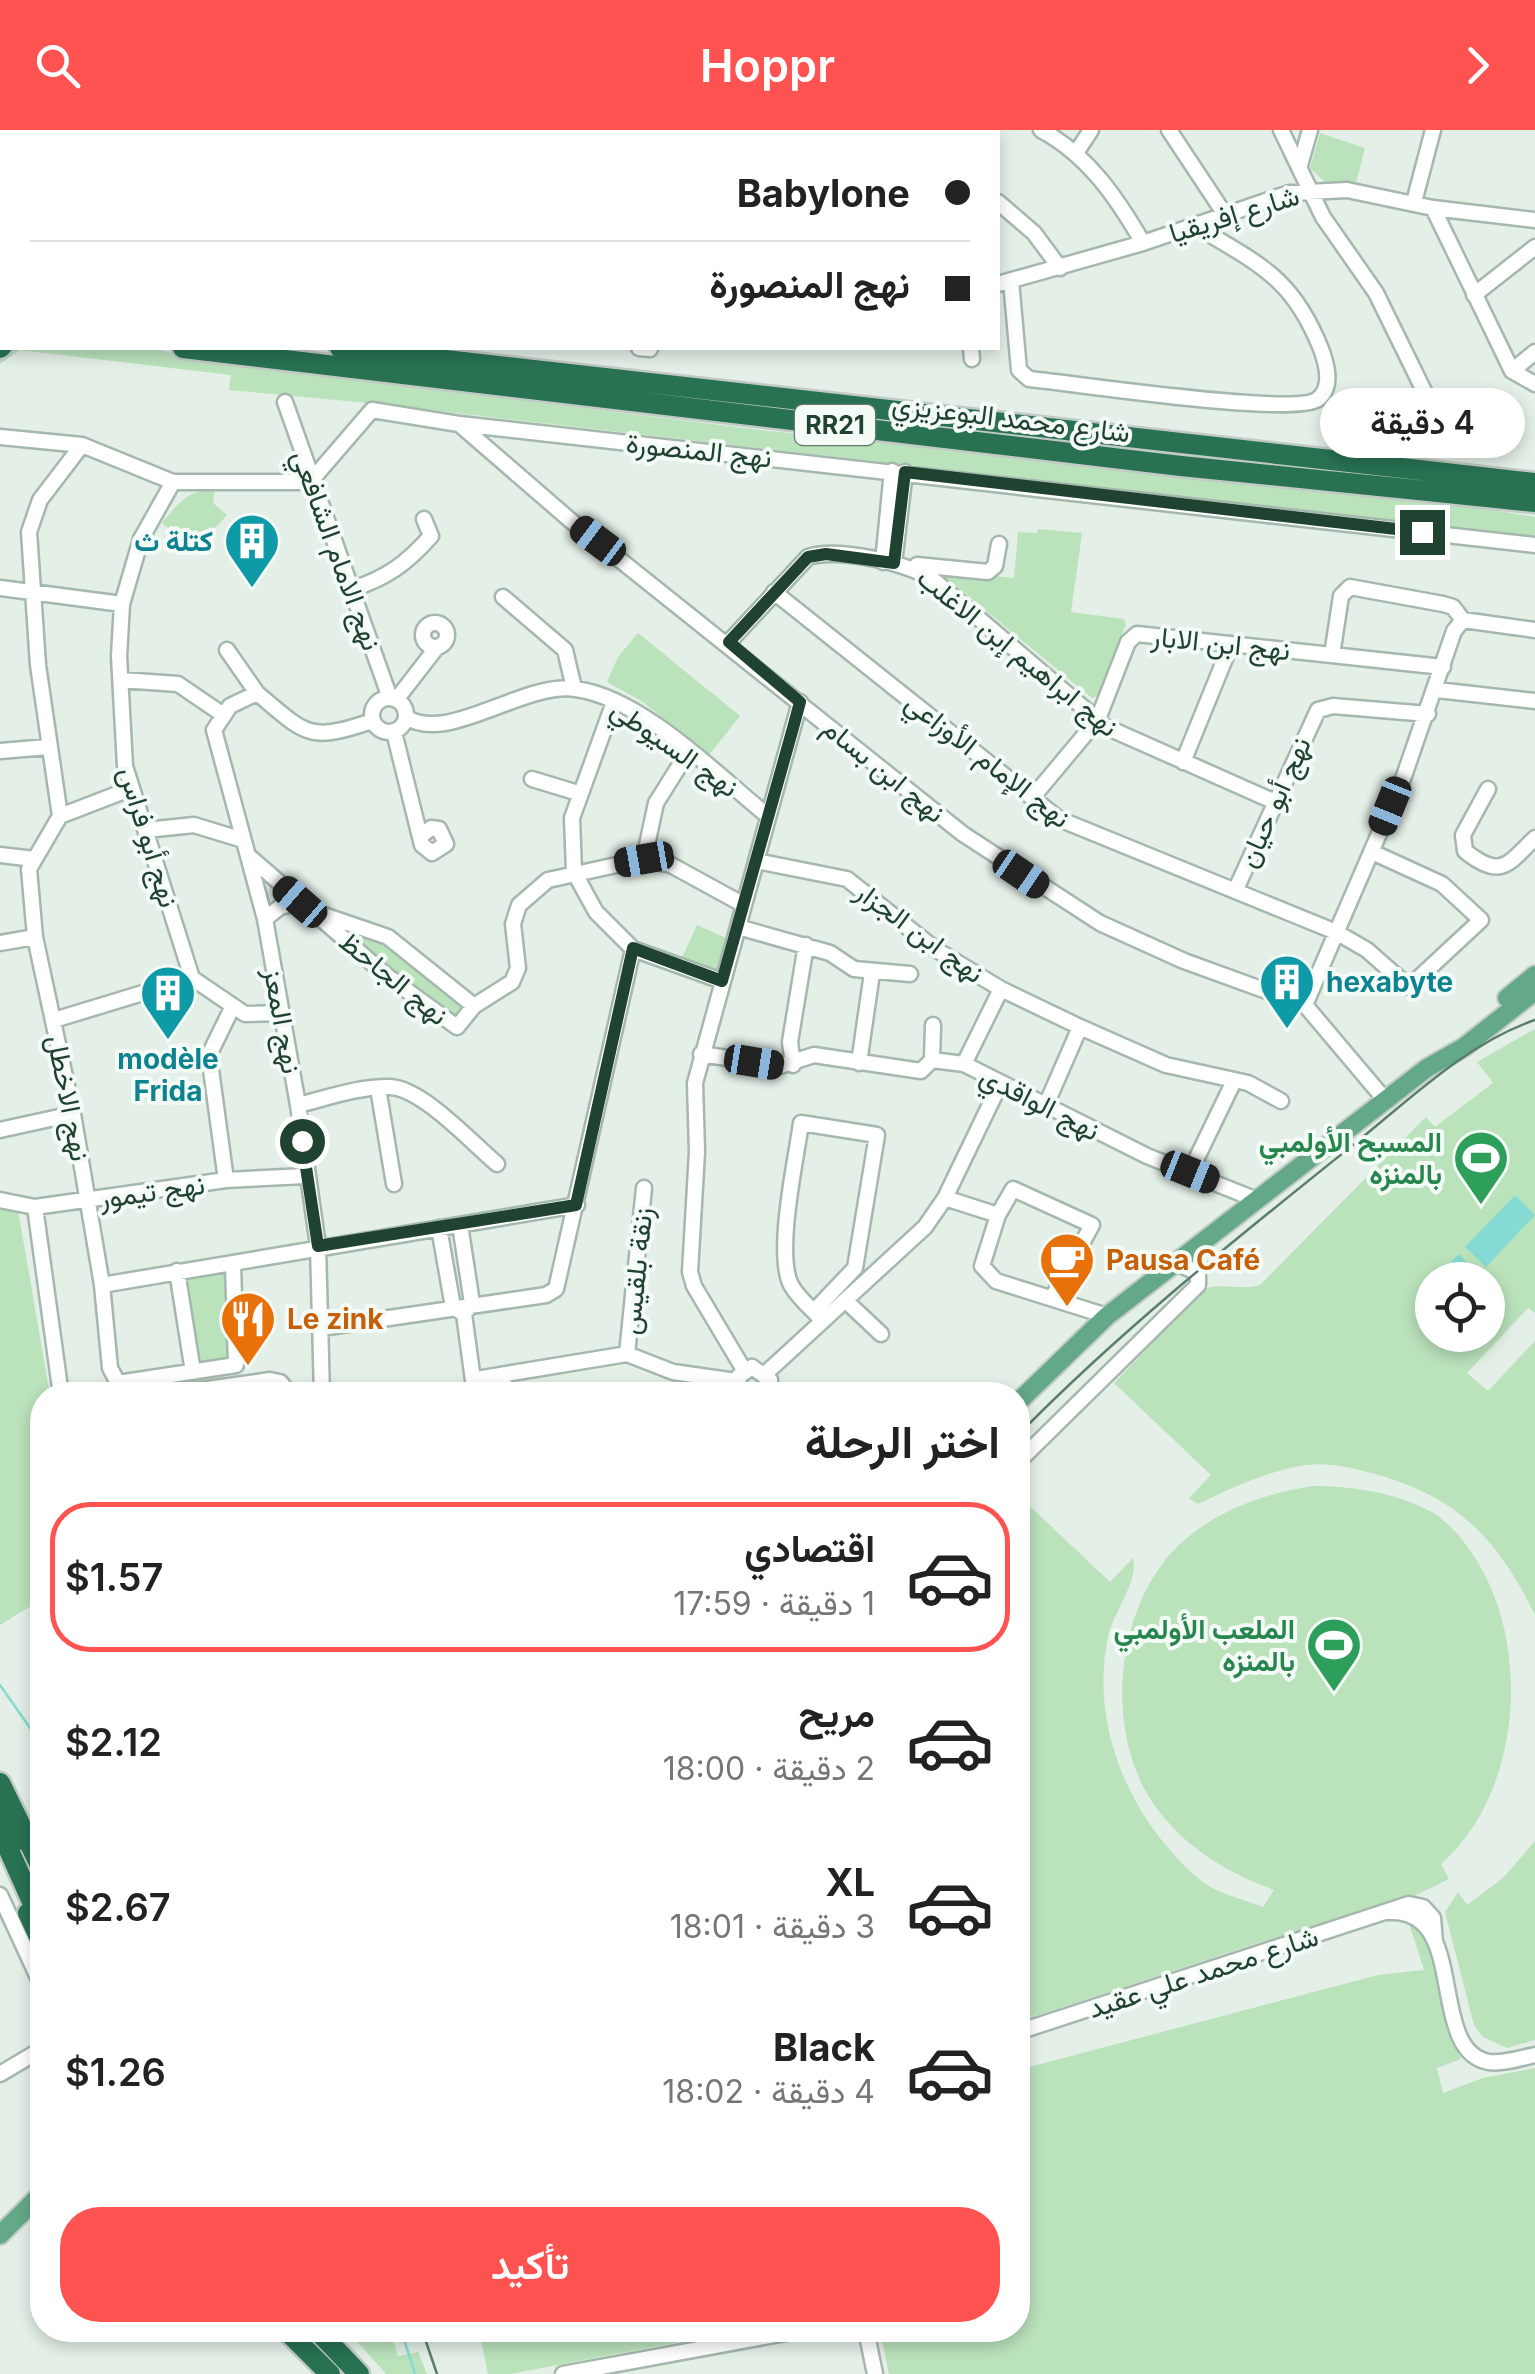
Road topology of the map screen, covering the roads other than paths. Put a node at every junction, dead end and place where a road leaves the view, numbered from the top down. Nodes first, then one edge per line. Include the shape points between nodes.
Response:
1 (1041, 130) edge
2 (1091, 130) edge
3 (1169, 130) edge
4 (1280, 130) edge
5 (1310, 130) edge
6 (1433, 130) edge
7 (1076, 153) junction
8 (1300, 165) junction
9 (1310, 190) junction
10 (1414, 202) junction
11 (1000, 204) edge
12 (1433, 208) junction
13 (1224, 213) junction
14 (1535, 220) edge
15 (1194, 225) junction
16 (1144, 243) junction
17 (1535, 247) edge
18 (1060, 268) junction
19 (1002, 282) edge
20 (1474, 295) junction
21 (201, 350) edge
22 (358, 350) edge
23 (1535, 352) edge
24 (1512, 371) junction
25 (1535, 384) edge
26 (1427, 397) dead end
27 (285, 402) dead end
28 (459, 424) junction
29 (0, 437) edge
30 (82, 446) junction
31 (1535, 468) edge
32 (898, 472) junction
33 (1454, 474) junction
34 (172, 482) junction
35 (310, 482) junction
36 (1535, 483) edge
37 (1535, 504) edge
38 (424, 519) dead end
39 (999, 544) dead end
40 (1535, 545) edge
41 (894, 563) junction
42 (0, 588) edge
43 (352, 589) junction
44 (32, 592) junction
45 (774, 592) junction
46 (503, 597) dead end
47 (122, 604) junction
48 (1463, 620) junction
49 (1535, 630) edge
50 (729, 642) junction
51 (1230, 644) junction
52 (437, 647) dead end
53 (227, 650) dead end
54 (1332, 655) junction
55 (1443, 667) junction
56 (121, 680) junction
57 (574, 688) junction
58 (1436, 690) junction
59 (257, 693) junction
60 (393, 699) junction
61 (1535, 701) edge
62 (614, 702) junction
63 (800, 702) junction
64 (222, 714) junction
65 (1428, 714) junction
66 (406, 716) junction
67 (1098, 719) junction
68 (372, 721) junction
69 (394, 732) junction
70 (48, 747) junction
71 (0, 751) edge
72 (688, 752) junction
73 (1183, 762) junction
74 (532, 779) dead end
75 (130, 788) junction
76 (1488, 788) dead end
77 (578, 792) junction
78 (1032, 798) junction
79 (1273, 800) junction
80 (60, 816) junction
81 (768, 816) junction
82 (146, 830) junction
83 (421, 836) dead end
84 (1535, 838) edge
85 (243, 840) junction
86 (1372, 852) junction
87 (0, 855) edge
88 (250, 858) junction
89 (34, 859) junction
90 (644, 859) junction
91 (756, 861) junction
92 (574, 872) junction
93 (1236, 889) junction
94 (744, 905) junction
95 (305, 906) junction
96 (265, 919) junction
97 (738, 927) junction
98 (1336, 932) junction
99 (35, 937) junction
100 (0, 943) edge
101 (806, 944) junction
102 (633, 948) junction
103 (872, 973) junction
104 (910, 974) dead end
105 (1535, 975) edge
106 (192, 978) junction
107 (722, 981) junction
108 (1002, 990) junction
109 (1535, 991) edge
110 (1305, 1004) junction
111 (474, 1006) junction
112 (232, 1008) junction
113 (282, 1013) junction
114 (54, 1020) junction
115 (933, 1025) dead end
116 (1080, 1028) junction
117 (701, 1054) junction
118 (932, 1060) junction
119 (1442, 1060) junction
120 (859, 1063) junction
121 (964, 1064) junction
122 (794, 1065) junction
123 (1234, 1081) junction
124 (1000, 1084) junction
125 (378, 1088) junction
126 (1282, 1100) dead end
127 (1386, 1101) junction
128 (298, 1105) junction
129 (1046, 1105) junction
130 (73, 1114) junction
131 (0, 1130) edge
132 (497, 1164) dead end
133 (1190, 1172) junction
134 (305, 1176) junction
135 (226, 1180) junction
136 (394, 1184) dead end
137 (644, 1188) dead end
138 (945, 1198) junction
139 (0, 1200) edge
140 (87, 1200) junction
141 (1257, 1200) junction
142 (576, 1205) junction
143 (34, 1207) junction
144 (998, 1215) junction
145 (460, 1225) junction
146 (439, 1228) junction
147 (318, 1246) junction
148 (1176, 1263) junction
149 (233, 1264) junction
150 (177, 1271) junction
151 (102, 1285) junction
152 (1052, 1298) junction
153 (846, 1301) junction
154 (463, 1308) junction
155 (818, 1316) junction
156 (1108, 1316) junction
157 (321, 1328) junction
158 (881, 1334) dead end
159 (627, 1354) junction
160 (192, 1372) junction
161 (766, 1373) junction
162 (504, 1374) junction
163 (476, 1378) junction
164 (58, 1382) edge
165 (120, 1382) edge
166 (134, 1382) edge
167 (322, 1382) edge
168 (476, 1382) edge
169 (504, 1382) edge
170 (740, 1382) edge
171 (769, 1382) edge
172 (1030, 1391) edge
173 (1030, 1450) edge
174 (0, 1784) edge
175 (0, 1800) edge
176 (0, 1830) edge
177 (0, 1852) edge
178 (30, 1868) edge
179 (0, 1895) edge
180 (30, 1918) edge
181 (30, 1960) edge
182 (1030, 2028) edge
183 (1535, 2055) edge
184 (30, 2056) edge
185 (0, 2074) edge
186 (30, 2205) edge
187 (0, 2236) edge
188 (298, 2342) edge
189 (326, 2342) edge
190 (329, 2342) edge
191 (330, 2342) edge
192 (737, 2342) edge
193 (868, 2342) edge
194 (330, 2374) edge
195 (342, 2374) edge
196 (359, 2374) edge
197 (370, 2374) edge
198 (563, 2374) edge
199 (875, 2374) edge

1 - 7 street
2 - 7 street
3 - 13 street
4 - 8 street
5 - 8 street
6 - 10 street
7 - 16 street
8 - 9 street
9 - 10 street, شارع إفريقيا
9 - 13 street, شارع إفريقيا
9 - 26 street via 1376,293
10 - 12 street, شارع إفريقيا
11 - 18 street via 1034,232
12 - 14 street, شارع إفريقيا
12 - 20 street
13 - 15 street, شارع إفريقيا
15 - 16 street, شارع إفريقيا
15 - 19 street via 1297,298 1326,362 1319,398 1300,406 1232,402 1029,379 1019,370
16 - 18 street, شارع إفريقيا
17 - 20 street
18 - 19 street, شارع إفريقيا
20 - 24 street
21 - 37 highway, شارع محمد البوعزيزي / RR21
22 - 33 highway, شارع محمد البوعزيزي / RR21
23 - 24 street
24 - 25 street
27 - 35 street, نهج الامام الشافعي
28 - 32 street, نهج المنصورة
28 - 35 street via 372,410
28 - 50 street, نهج ابن بسام
29 - 30 street
30 - 34 street
30 - 44 street via 33,513
31 - 33 highway
32 - 40 street, نهج المنصورة
32 - 41 street
33 - 36 highway, شارع محمد البوعزيزي / RR21
34 - 35 street
34 - 47 street, نهج أبو فراس via 141,539
35 - 43 street, نهج الامام الشافعي
38 - 43 street via 431,536 404,565
39 - 41 street via 988,572
41 - 45 street, نهج ابراهيم إبن الاغلب via 817,554 799,563
41 - 67 street, نهج ابراهيم إبن الاغلب via 934,581
42 - 44 street
43 - 60 street, نهج الامام الشافعي
44 - 47 street
44 - 70 street
45 - 50 street, نهج ابراهيم إبن الاغلب
45 - 78 street, نهج الإمام الأوزاعي
46 - 57 street via 565,650
47 - 56 street, نهج أبو فراس
48 - 49 street
48 - 54 street via 1443,604 1350,588 1340,596
48 - 55 street
50 - 63 street, نهج ابن بسام
51 - 54 street, نهج ابن الابار
51 - 67 street, نهج ابن الابار via 1134,635
51 - 73 street
52 - 60 street
53 - 59 street
54 - 55 street, نهج ابن الابار
55 - 58 street
56 - 64 street via 178,684
56 - 75 street, نهج أبو فراس
57 - 62 street, نهج السيوطي
57 - 66 street, نهج السيوطي via 534,692 431,726
58 - 61 street
58 - 65 street
59 - 64 street
59 - 68 street via 317,735
60 - 66 street
60 - 68 street via 377,702
62 - 72 street, نهج السيوطي
62 - 77 street
63 - 81 street
63 - 110 street, نهج ابن بسام via 964,834 1068,906 1184,960
64 - 85 street, نهج المعز via 214,736
65 - 79 street, نهج أبو حيان via 1318,710
65 - 86 street
66 - 69 street
67 - 73 street, نهج ابراهيم إبن الاغلب
67 - 78 street, نهج ابن الابار
68 - 69 street
69 - 83 street
70 - 71 street
70 - 80 street
72 - 81 street, نهج السيوطي
72 - 90 street via 656,802
73 - 79 street, نهج ابراهيم إبن الاغلب
74 - 77 street
75 - 80 street
75 - 82 street, نهج أبو فراس
76 - 84 street via 1462,835 1465,851 1498,868
77 - 92 street
78 - 93 street, نهج الإمام الأوزاعي via 1076,829
79 - 93 street, نهج أبو حيان
80 - 89 street, نهج الاخطل
81 - 91 street
82 - 85 street via 194,825
82 - 106 street, نهج أبو فراس
85 - 88 street, نهج المعز
86 - 98 street
86 - 98 street, نهج الإمام الأوزاعي via 1442,884 1481,923 1409,987
87 - 89 street
88 - 95 street, نهج الجاحظ
88 - 96 street, نهج المعز
89 - 99 street, نهج الاخطل via 29,870
90 - 92 street, نهج الجاحظ
90 - 94 street
91 - 94 street
91 - 108 street, نهج ابن الجزار via 847,880
92 - 102 street via 596,912
92 - 111 street, نهج الجاحظ via 548,880 519,905 513,924 516,976
93 - 98 street, نهج الإمام الأوزاعي
94 - 97 street
95 - 96 street via 280,906
95 - 111 street, نهج الجاحظ via 388,938
95 - 111 street, نهج الجاحظ via 452,1026 462,1025
96 - 113 street, نهج المعز
97 - 101 street
97 - 107 street
98 - 110 street
99 - 100 street
99 - 114 street, نهج الاخطل
101 - 103 street
101 - 122 street via 790,1042
102 - 107 street
102 - 142 street
103 - 104 street
103 - 120 street
105 - 119 main road via 1457,1038
106 - 112 street
106 - 114 street
107 - 117 street
108 - 116 street
108 - 121 street, نهج ابن الجزار
109 - 119 main road
110 - 127 street
112 - 113 street via 259,1016
112 - 135 street via 209,1056
113 - 128 street, نهج المعز
114 - 130 street, نهج الاخطل
115 - 118 street
116 - 123 street via 1166,1065
116 - 129 street
117 - 122 street, نهج الواقدي
117 - 170 street via 692,1108 697,1152 690,1272
118 - 120 street, نهج الواقدي via 921,1071
118 - 121 street, نهج الواقدي
119 - 127 main road
120 - 122 street, نهج الواقدي via 804,1055
121 - 124 street, نهج الواقدي
123 - 126 street
123 - 133 street
124 - 129 street, نهج الواقدي
124 - 138 street
125 - 128 street
125 - 132 street via 411,1092
125 - 136 street
127 - 141 main road
128 - 134 street, نهج المعز
129 - 133 street, نهج الواقدي
130 - 131 street
130 - 140 street, نهج الاخطل
133 - 141 street, نهج الواقدي
134 - 135 street, نهج تيمور
134 - 147 street, نهج المعز
135 - 140 street, نهج تيمور
137 - 159 street, زنقة بلقيس
138 - 144 street
138 - 153 street via 925,1227
139 - 143 street, نهج تيمور
140 - 143 street, نهج تيمور
140 - 151 street, نهج الاخطل
141 - 148 main road
142 - 145 street
142 - 154 street via 556,1290
143 - 164 street
144 - 152 street via 985,1274
144 - 152 street via 1016,1188 1092,1225
145 - 146 street
145 - 154 street
146 - 147 street
146 - 154 street
147 - 149 street
147 - 157 street, نهج المعز
148 - 156 main road
148 - 173 street via 1198,1273 1198,1285
149 - 150 street
149 - 160 street via 239,1361
150 - 151 street
150 - 160 street
151 - 165 street, نهج الاخطل via 110,1368
152 - 156 street
153 - 155 street
153 - 158 street
154 - 157 street
154 - 163 street
155 - 155 street via 856,1268 877,1135 800,1123 785,1259 791,1284
155 - 161 street
156 - 172 main road
157 - 167 street, نهج المعز
159 - 162 street
159 - 170 street via 672,1372
160 - 166 street, نهج الاخطل
161 - 170 street via 759,1368
161 - 171 street
162 - 163 street
162 - 169 street
163 - 168 street
174 - 178 highway
175 - 178 highway
176 - 178 highway
177 - 180 highway
179 - 181 street
182 - 183 street, شارع محمد علي عقيد via 1408,1904 1423,1907 1436,1926 1434,1942 1456,2022 1471,2052 1490,2062
184 - 185 street
186 - 187 main road
188 - 194 highway
189 - 195 highway
190 - 196 highway
191 - 197 highway
192 - 198 street
193 - 199 street

